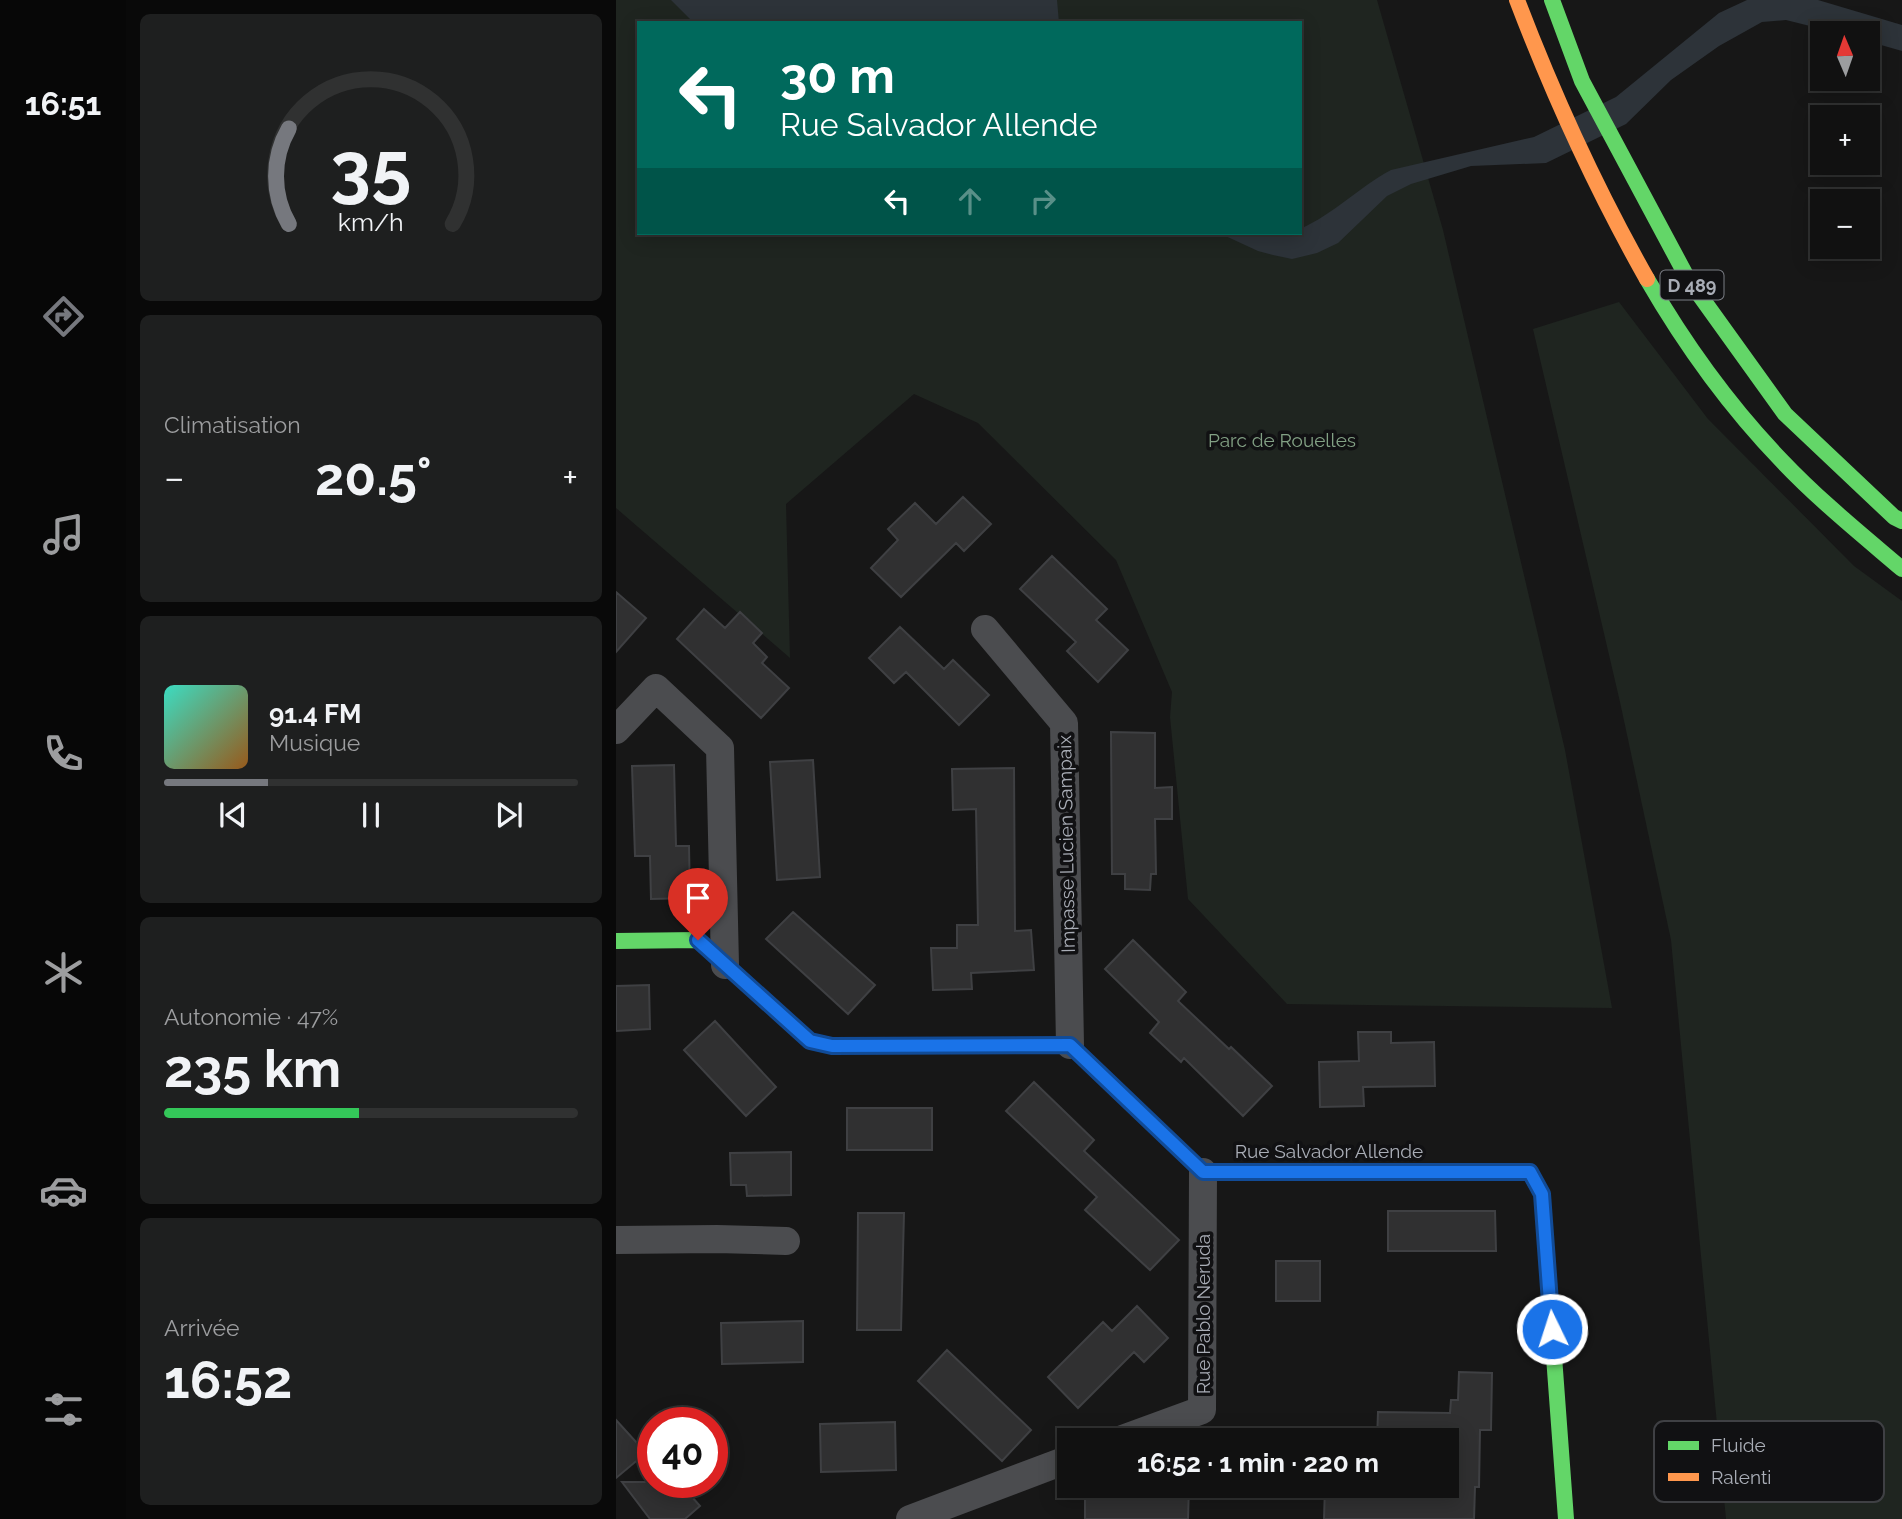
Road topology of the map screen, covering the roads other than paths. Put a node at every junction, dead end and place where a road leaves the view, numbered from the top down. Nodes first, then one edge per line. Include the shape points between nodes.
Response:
1 (1517, 0) edge
2 (1552, 0) edge
3 (1902, 522) edge
4 (1902, 569) edge
5 (985, 629) dead end
6 (616, 730) edge
7 (616, 941) edge
8 (725, 965) junction
9 (1070, 1045) junction
10 (1203, 1172) junction
11 (616, 1240) edge
12 (786, 1241) dead end
13 (1153, 1428) edge
14 (1057, 1464) edge
15 (910, 1519) edge
16 (1566, 1519) edge

1 - 4 main road, D 489 via 1575,142 1622,236 1693,350 1766,443
2 - 3 main road, D 489 via 1582,81 1688,279 1785,414
5 - 9 street, Impasse Lucien Sampaix via 1064,723
6 - 8 street via 656,688 720,748
7 - 8 main road via 698,940
8 - 9 main road via 810,1041 832,1046
9 - 10 main road
10 - 13 street, Rue Pablo Neruda via 1202,1410
10 - 16 main road, Rue Salvador Allende via 1530,1172 1542,1194
11 - 12 street
14 - 15 street

